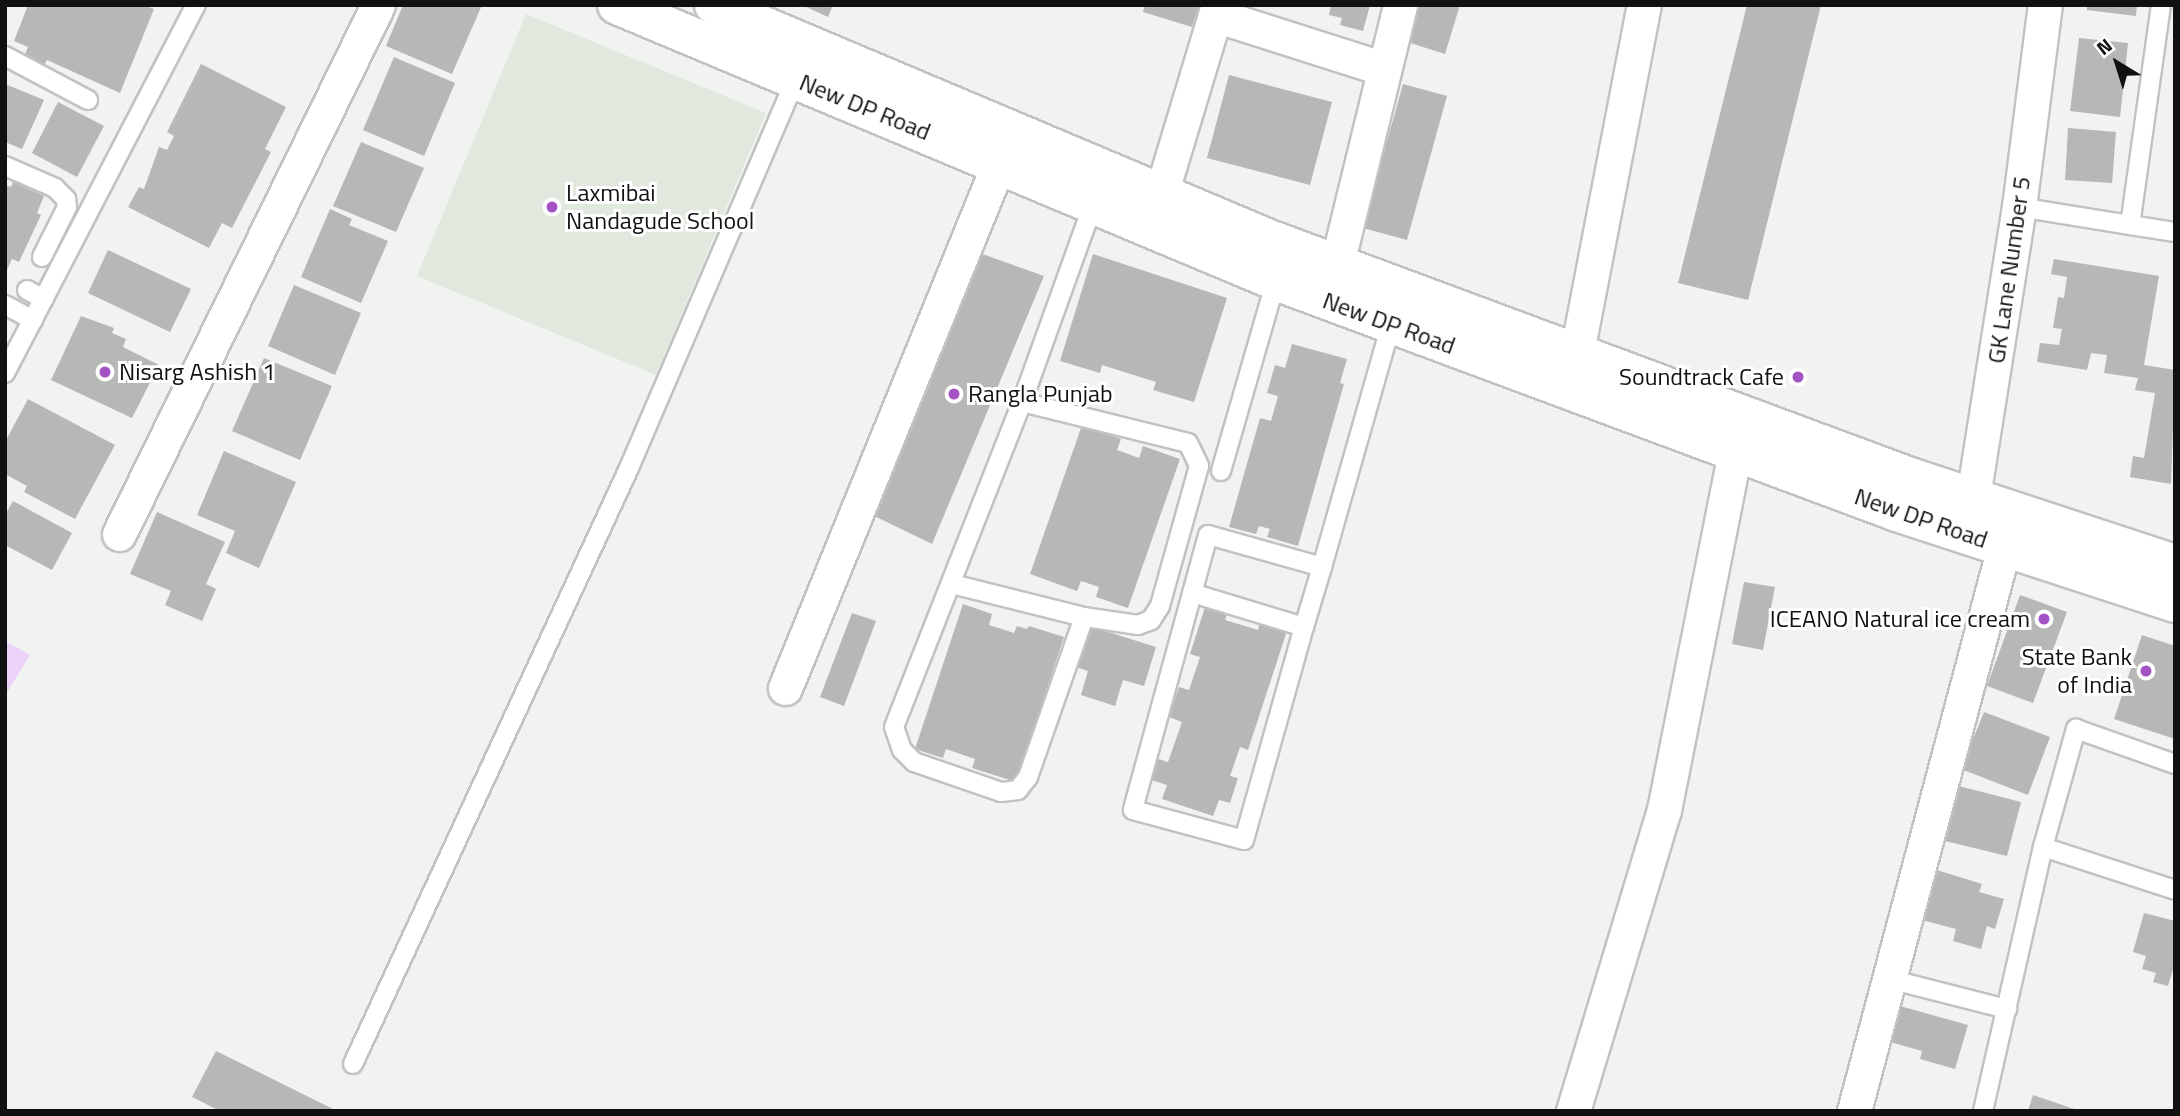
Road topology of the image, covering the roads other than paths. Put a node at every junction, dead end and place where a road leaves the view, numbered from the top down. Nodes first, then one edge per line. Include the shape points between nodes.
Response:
1 (196, 5) edge
2 (378, 5) edge
3 (617, 5) edge
4 (714, 5) edge
5 (1400, 5) edge
6 (1644, 5) edge
7 (2046, 5) edge
8 (2161, 5) edge
9 (1217, 10) edge
10 (694, 20) edge
11 (5, 56) edge
12 (1384, 69) junction
13 (796, 79) junction
14 (88, 100) dead end
15 (999, 163) junction
16 (5, 166) edge
17 (1161, 194) junction
18 (1094, 202) junction
19 (2019, 207) junction
20 (2130, 225) junction
21 (2175, 233) edge
22 (42, 257) dead end
23 (1337, 264) junction
24 (1276, 281) junction
25 (27, 290) dead end
26 (44, 299) junction
27 (7, 312) edge
28 (33, 320) junction
29 (1391, 324) junction
30 (1577, 352) junction
31 (5, 373) edge
32 (1022, 402) junction
33 (1735, 452) junction
34 (1221, 471) dead end
35 (1971, 515) junction
36 (118, 534) dead end
37 (2004, 547) junction
38 (2175, 564) edge
39 (1322, 566) junction
40 (952, 584) junction
41 (1192, 593) junction
42 (2175, 603) edge
43 (1084, 617) junction
44 (1304, 627) junction
45 (785, 688) dead end
46 (2175, 764) edge
47 (2043, 847) junction
48 (2175, 890) edge
49 (1889, 979) junction
50 (2007, 1009) junction
51 (353, 1064) dead end
52 (1573, 1111) edge
53 (1854, 1111) edge
54 (1983, 1111) edge

1 - 26 lane
2 - 36 street
3 - 10 main road, New DP Road
4 - 17 main road, New DP Road
5 - 12 street
6 - 30 street
7 - 19 street, GK Lane Number 5
8 - 20 lane
9 - 12 street
9 - 17 street
10 - 13 main road, New DP Road
11 - 14 lane
12 - 23 street
13 - 15 main road, New DP Road
13 - 51 lane via 629,468
15 - 18 main road, New DP Road
15 - 45 street
16 - 22 lane via 55,187 66,199 67,206
17 - 23 main road, New DP Road
18 - 24 main road, New DP Road
18 - 32 lane
19 - 20 lane
19 - 35 street, GK Lane Number 5
20 - 21 lane
23 - 30 main road, New DP Road
24 - 29 main road, New DP Road
24 - 34 lane
25 - 26 lane
26 - 28 lane
27 - 28 lane
28 - 31 lane
29 - 33 main road, New DP Road
29 - 39 lane
30 - 35 main road, New DP Road
32 - 40 lane
32 - 43 lane via 1178,440 1196,453 1199,466 1160,606 1151,620 1138,625
33 - 35 main road, New DP Road
33 - 52 street via 1668,797
35 - 37 main road, New DP Road
35 - 38 main road, New DP Road
37 - 42 main road, New DP Road
37 - 49 street
39 - 41 lane via 1208,535
39 - 44 lane
40 - 43 lane
40 - 43 lane via 894,727 902,750 914,762 1001,792 1018,790 1028,777
41 - 44 lane
41 - 44 lane via 1133,810 1244,840
46 - 47 lane via 2076,729
47 - 48 lane
47 - 50 lane
49 - 50 lane
49 - 53 street
50 - 54 lane

